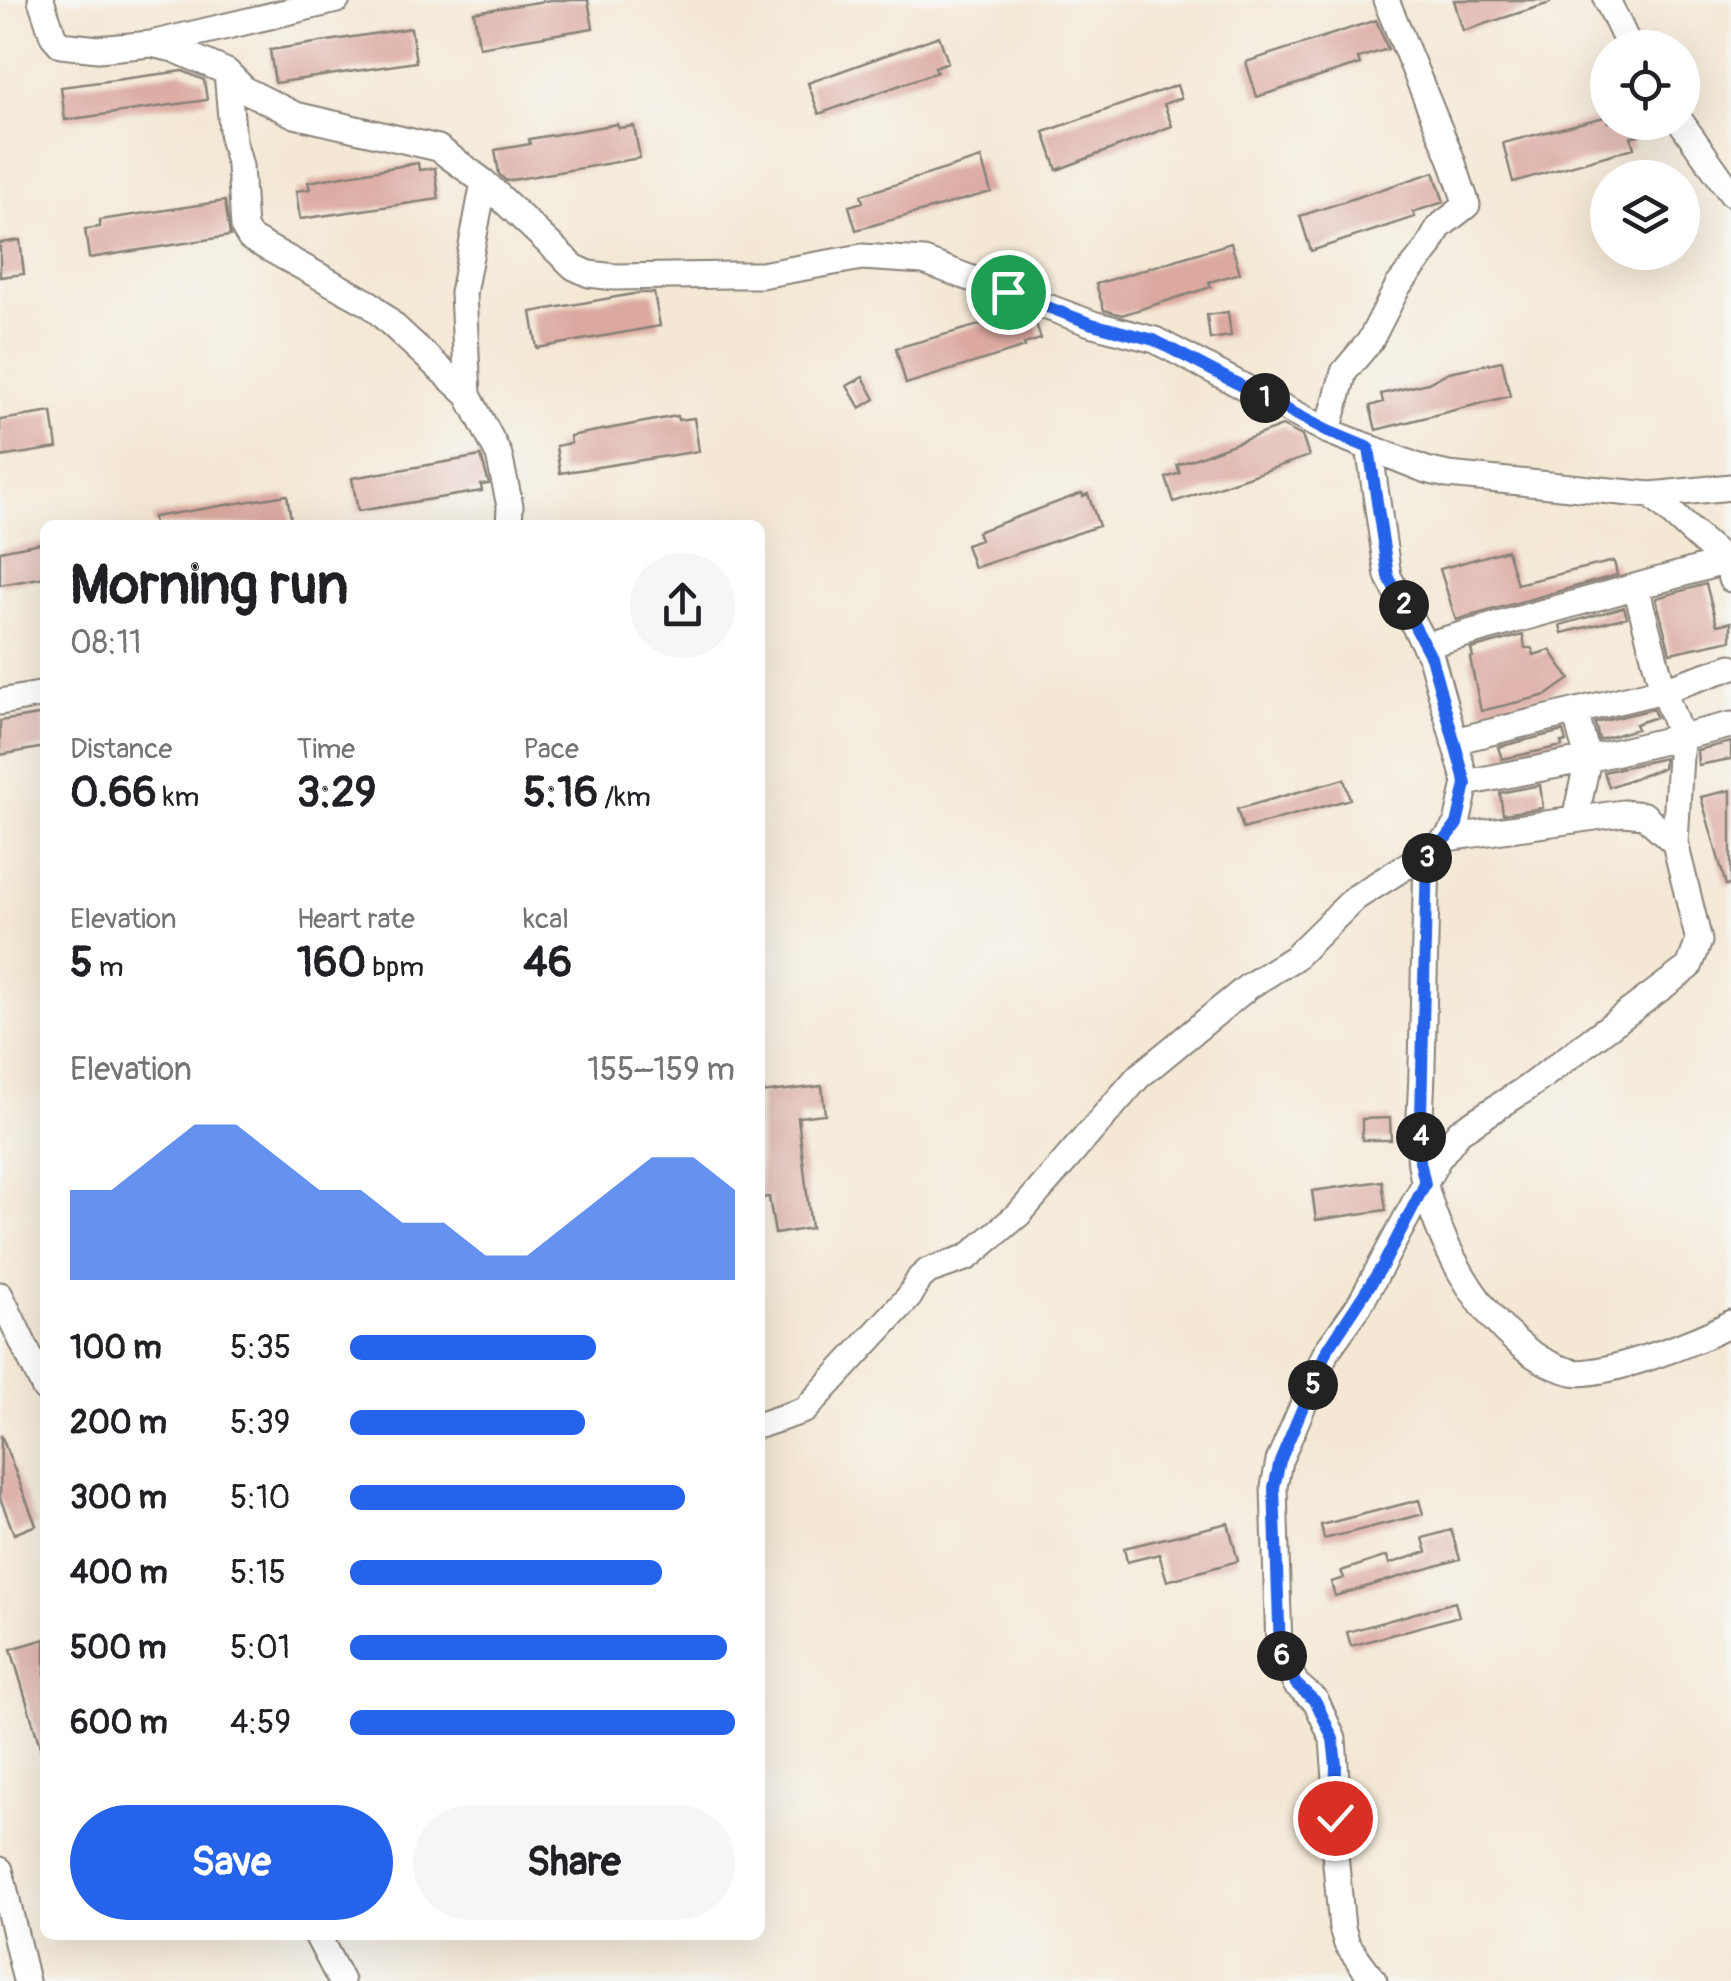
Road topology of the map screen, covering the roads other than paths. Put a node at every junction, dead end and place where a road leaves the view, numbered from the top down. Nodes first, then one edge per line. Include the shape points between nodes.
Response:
1 (41, 0) edge
2 (337, 0) edge
3 (1386, 0) edge
4 (1607, 0) edge
5 (1621, 30) edge
6 (151, 44) junction
7 (226, 72) junction
8 (1694, 140) edge
9 (484, 182) junction
10 (1731, 193) edge
11 (468, 395) junction
12 (1328, 431) junction
13 (1369, 448) junction
14 (1731, 487) edge
15 (1702, 490) junction
16 (1650, 495) junction
17 (509, 520) edge
18 (1692, 529) junction
19 (1730, 566) edge
20 (1636, 587) junction
21 (1426, 645) junction
22 (1731, 667) edge
23 (1663, 690) junction
24 (40, 695) edge
25 (0, 702) edge
26 (1575, 712) junction
27 (1731, 725) edge
28 (1680, 738) junction
29 (1454, 740) junction
30 (1588, 759) junction
31 (1466, 784) junction
32 (1575, 820) junction
33 (1675, 843) junction
34 (1437, 845) junction
35 (1425, 1184) junction
36 (0, 1295) edge
37 (1731, 1324) edge
38 (40, 1379) edge
39 (765, 1423) edge
40 (0, 1870) edge
41 (320, 1940) edge
42 (26, 1981) edge
43 (341, 1981) edge
44 (1374, 1981) edge

1 - 6 street via 61,45
2 - 6 street
3 - 12 street via 1466,205 1439,227 1370,342 1344,372
4 - 5 street
6 - 7 street
7 - 9 street via 294,115 438,148
7 - 11 street via 250,238 370,304
8 - 10 street
9 - 11 street via 463,293
9 - 12 street via 589,274 761,275 862,257 924,260 1092,324 1154,340
11 - 17 street via 500,454
12 - 13 street
13 - 16 street via 1448,476
13 - 21 street via 1388,576
14 - 15 street
15 - 16 street
15 - 18 street
16 - 18 street
18 - 19 street
19 - 20 street
20 - 21 street
20 - 23 street
21 - 29 street
22 - 23 street
23 - 26 street
23 - 28 street
24 - 25 street
26 - 29 street
26 - 30 street
27 - 28 street
28 - 30 street
28 - 33 street
29 - 31 street
30 - 31 street
30 - 32 street
31 - 34 street via 1457,824
32 - 33 street via 1644,814
32 - 34 street
33 - 35 street via 1698,941 1689,968 1458,1132
34 - 35 street via 1420,1161
34 - 39 street via 1356,898 1294,958 1138,1077 1019,1214 968,1257 920,1278 805,1410
35 - 37 street via 1475,1296 1523,1346 1549,1362 1574,1372 1598,1371
35 - 44 street via 1326,1352 1274,1487 1280,1650 1333,1739 1342,1928
36 - 38 street
40 - 42 street
41 - 43 street

